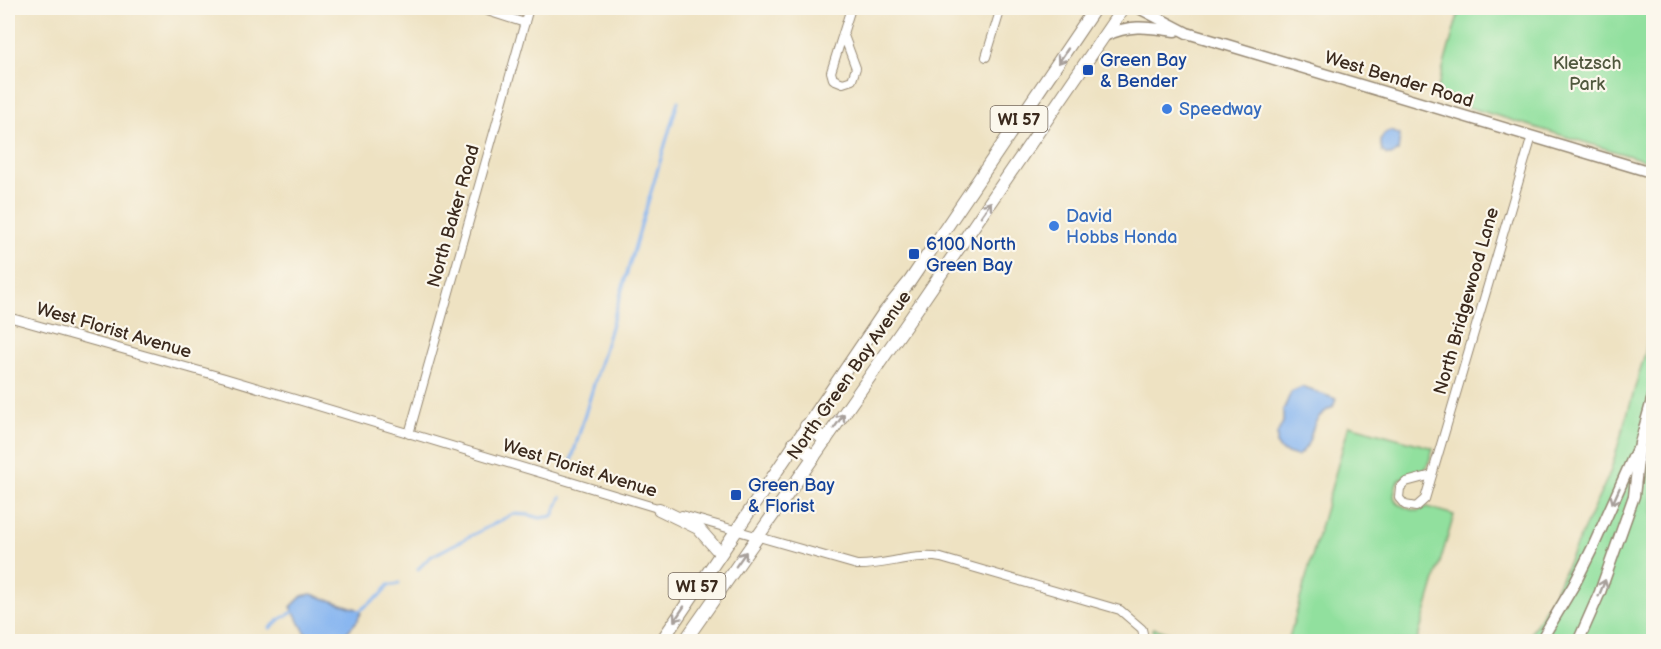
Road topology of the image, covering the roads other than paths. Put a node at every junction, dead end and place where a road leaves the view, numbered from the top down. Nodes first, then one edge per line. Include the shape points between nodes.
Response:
1 (478, 8) edge
2 (529, 8) edge
3 (851, 8) edge
4 (1001, 8) edge
5 (1095, 8) edge
6 (1123, 8) edge
7 (1139, 8) edge
8 (525, 22) junction
9 (843, 33) junction
10 (1187, 33) junction
11 (1104, 36) junction
12 (986, 57) dead end
13 (1532, 136) junction
14 (1653, 173) edge
15 (8, 317) edge
16 (1653, 393) edge
17 (806, 426) junction
18 (409, 434) junction
19 (826, 440) junction
20 (794, 443) junction
21 (1640, 443) junction
22 (814, 457) junction
23 (1432, 476) dead end
24 (659, 509) junction
25 (734, 531) junction
26 (756, 537) junction
27 (720, 553) junction
28 (660, 642) edge
29 (684, 642) edge
30 (1145, 642) edge
31 (1540, 642) edge
32 (1578, 642) edge

1 - 8 street
2 - 8 street, North Baker Road
3 - 9 street
4 - 12 street
5 -> 17 main road, North Green Bay Avenue / WI 57
6 - 11 main road, North Green Bay Avenue / WI 57
7 - 10 street, West Bender Road
8 - 18 street, North Baker Road
9 - 9 street via 831,72 833,79 843,83 852,80 856,68
10 - 11 street via 1139,26
10 - 13 street, West Bender Road
19 -> 11 main road, North Green Bay Avenue / WI 57
13 - 14 street, West Bender Road
13 - 23 street, North Bridgewood Lane
15 - 18 street, West Florist Avenue
16 - 21 street
17 - 19 main road
17 - 20 main road, North Green Bay Avenue / WI 57
18 - 24 street, West Florist Avenue
19 - 22 main road, North Green Bay Avenue / WI 57
20 - 22 main road
20 - 25 main road, North Green Bay Avenue / WI 57
21 -> 31 street via 1593,547
32 -> 21 street via 1634,496
22 - 26 main road, North Green Bay Avenue / WI 57
24 - 25 street, West Florist Avenue
24 - 27 main road via 698,528
25 - 26 street, West Florist Avenue
25 - 27 main road, North Green Bay Avenue / WI 57
29 -> 26 main road, North Green Bay Avenue / WI 57
26 - 30 street, West Florist Avenue via 857,565 941,558 1120,610 1142,629
27 -> 28 main road, North Green Bay Avenue / WI 57

